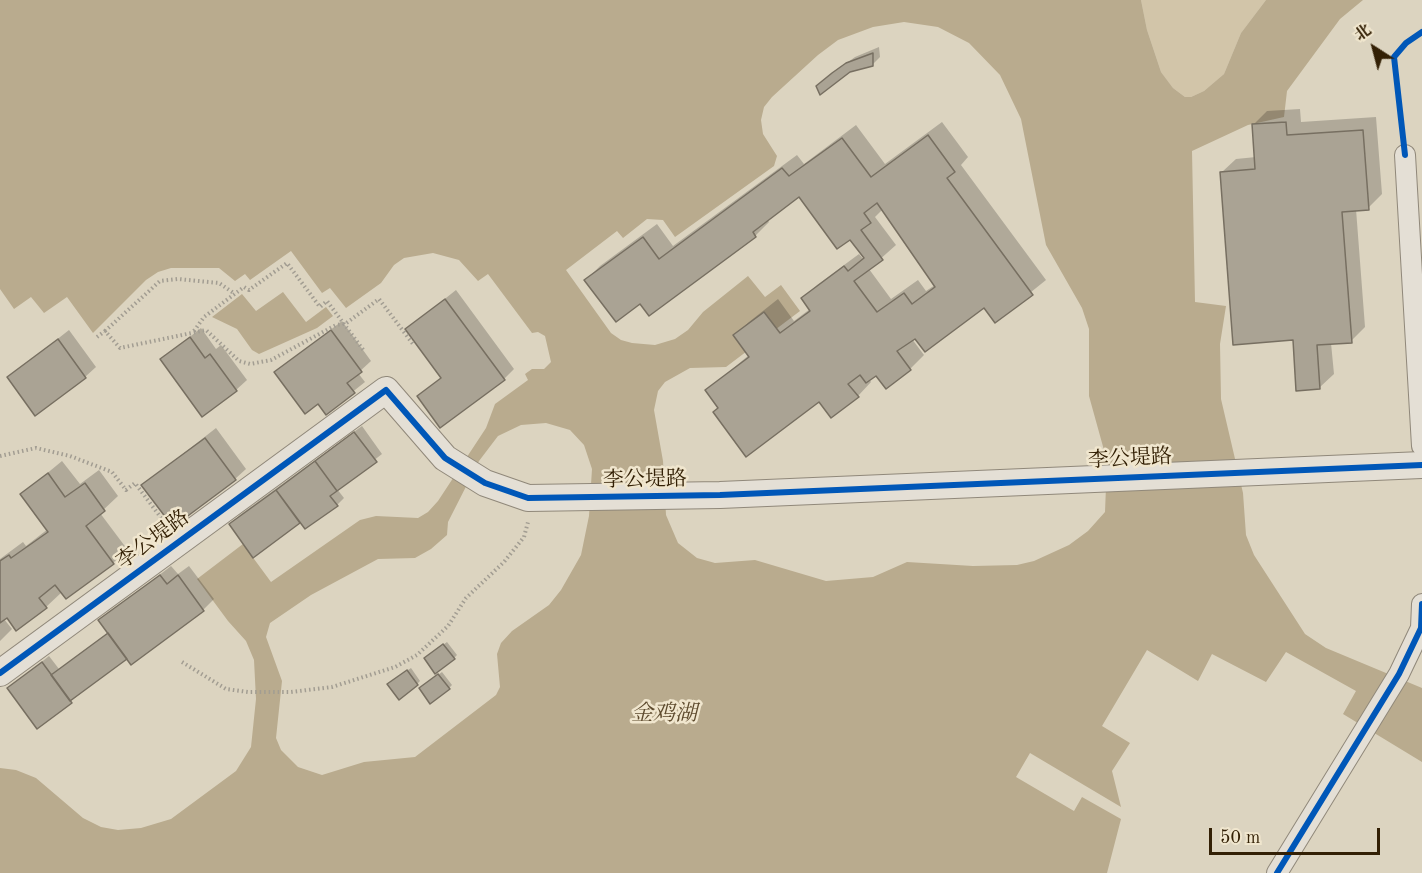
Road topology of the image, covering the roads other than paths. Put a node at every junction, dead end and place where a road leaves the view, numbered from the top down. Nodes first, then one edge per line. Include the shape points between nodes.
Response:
1 (1405, 155) dead end
2 (1422, 446) edge
3 (1422, 465) edge
4 (1422, 604) edge
5 (0, 673) edge
6 (1277, 873) edge

1 - 2 street
3 - 5 street, 李公堤路 via 720,495 528,498 485,483 446,458 386,390
4 - 6 street via 1420,628 1399,674

